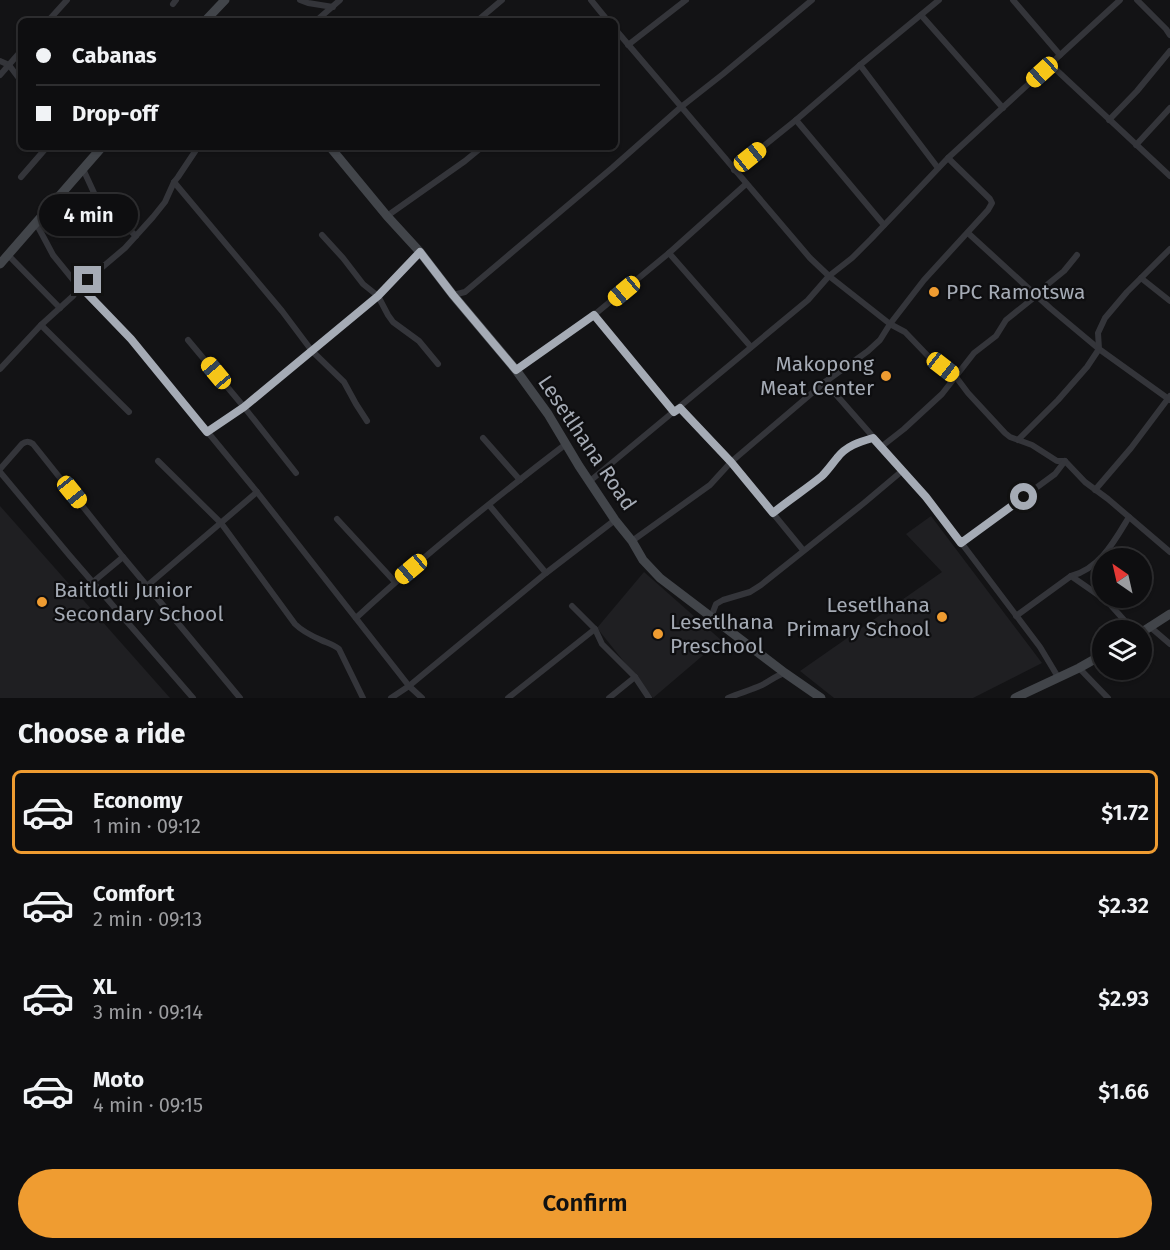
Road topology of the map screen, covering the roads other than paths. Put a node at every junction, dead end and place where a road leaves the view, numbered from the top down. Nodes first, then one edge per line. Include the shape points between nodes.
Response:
1 (68, 0) edge
2 (225, 0) edge
3 (300, 0) edge
4 (340, 0) edge
5 (502, 0) edge
6 (591, 0) edge
7 (686, 0) edge
8 (812, 0) edge
9 (939, 0) edge
10 (1013, 0) edge
11 (1120, 0) edge
12 (1137, 0) edge
13 (333, 7) junction
14 (921, 15) junction
15 (51, 18) edge
16 (208, 18) edge
17 (320, 18) edge
18 (481, 18) edge
19 (606, 18) edge
20 (618, 35) edge
21 (1170, 35) edge
22 (628, 45) junction
23 (1170, 51) edge
24 (18, 54) edge
25 (1060, 55) junction
26 (0, 61) edge
27 (1050, 64) junction
28 (9, 65) junction
29 (860, 65) junction
30 (0, 75) edge
31 (18, 77) edge
32 (681, 107) junction
33 (1003, 108) junction
34 (1170, 108) edge
35 (796, 120) junction
36 (1109, 120) junction
37 (1136, 145) junction
38 (44, 150) edge
39 (98, 150) edge
40 (196, 150) edge
41 (332, 150) edge
42 (478, 150) edge
43 (948, 158) junction
44 (938, 168) junction
45 (83, 169) junction
46 (734, 170) junction
47 (1170, 176) edge
48 (21, 177) dead end
49 (174, 182) junction
50 (746, 184) junction
51 (387, 216) junction
52 (36, 223) junction
53 (884, 225) junction
54 (968, 233) junction
55 (322, 235) dead end
56 (136, 236) junction
57 (1170, 249) edge
58 (420, 252) junction
59 (669, 253) junction
60 (8, 255) junction
61 (1077, 255) dead end
62 (0, 264) edge
63 (829, 276) junction
64 (1141, 278) junction
65 (80, 286) junction
66 (453, 295) junction
67 (378, 296) junction
68 (1036, 296) junction
69 (1170, 301) edge
70 (60, 308) junction
71 (594, 315) junction
72 (890, 324) junction
73 (41, 325) junction
74 (188, 340) dead end
75 (751, 347) junction
76 (1099, 349) junction
77 (312, 351) junction
78 (438, 364) dead end
79 (0, 369) edge
80 (516, 370) junction
81 (956, 377) junction
82 (825, 382) junction
83 (1169, 398) edge
84 (244, 407) junction
85 (677, 410) junction
86 (129, 412) dead end
87 (367, 421) dead end
88 (207, 432) junction
89 (483, 438) dead end
90 (873, 438) junction
91 (1018, 440) junction
92 (566, 444) junction
93 (880, 447) junction
94 (159, 461) dead end
95 (1065, 461) junction
96 (731, 462) junction
97 (0, 470) edge
98 (902, 471) junction
99 (296, 472) dead end
100 (520, 480) junction
101 (590, 482) junction
102 (1095, 490) junction
103 (257, 492) junction
104 (489, 505) junction
105 (773, 513) junction
106 (1129, 517) junction
107 (337, 519) dead end
108 (615, 520) junction
109 (221, 523) junction
110 (632, 541) junction
111 (961, 543) junction
112 (803, 550) junction
113 (1170, 552) edge
114 (123, 557) junction
115 (546, 573) junction
116 (1071, 576) junction
117 (93, 582) junction
118 (395, 582) junction
119 (148, 585) junction
120 (572, 606) dead end
121 (1170, 614) edge
122 (1016, 616) junction
123 (711, 617) junction
124 (357, 618) junction
125 (1124, 620) edge
126 (1152, 625) edge
127 (595, 629) junction
128 (1152, 633) edge
129 (1170, 644) edge
130 (1092, 661) edge
131 (1079, 668) junction
132 (785, 673) junction
133 (1058, 676) junction
134 (635, 678) junction
135 (409, 686) junction
136 (193, 698) edge
137 (240, 698) edge
138 (363, 698) edge
139 (391, 698) edge
140 (422, 698) edge
141 (508, 698) edge
142 (609, 698) edge
143 (649, 698) edge
144 (728, 698) edge
145 (821, 698) edge
146 (1015, 698) edge
147 (1108, 698) edge

1 - 15 street
2 - 16 street
3 - 13 street
4 - 13 street
5 - 18 street
6 - 19 street
7 - 22 street
8 - 32 street
9 - 14 street
10 - 25 street
11 - 25 street
12 - 21 street
13 - 17 street
14 - 29 street
14 - 33 street
20 - 22 street
22 - 32 street
23 - 36 street
24 - 28 street
25 - 27 street
26 - 28 street
27 - 33 street
27 - 36 street
28 - 30 street
28 - 31 street
29 - 35 street
29 - 44 street
32 - 46 street
32 - 66 street via 465,292
33 - 43 street
34 - 37 street
35 - 46 street
35 - 53 street
36 - 37 street
37 - 47 street
38 - 48 street
39 - 45 street
40 - 49 street
41 - 51 street, Lesetlhana Road
42 - 51 street
43 - 44 street
43 - 54 street via 992,203
44 - 53 street
45 - 52 street
45 - 56 street via 95,195
46 - 50 street
49 - 56 street via 165,202
49 - 77 street
50 - 59 street
50 - 63 street
51 - 58 street, Lesetlhana Road
52 - 60 street
52 - 65 street via 53,255
53 - 63 street
54 - 68 street
54 - 72 street
55 - 67 street
56 - 65 street
57 - 64 street
58 - 66 street, Lesetlhana Road
58 - 67 street
59 - 71 street
59 - 75 street
60 - 62 street
60 - 70 street
61 - 68 street
63 - 72 street
63 - 75 street via 808,300
64 - 69 street
64 - 76 street via 1105,318 1098,333
65 - 70 street
65 - 88 street via 131,339
66 - 80 street, Lesetlhana Road
67 - 77 street
67 - 78 street via 393,322 419,341
68 - 76 street
68 - 81 street via 1006,320 997,335 974,353
70 - 73 street
71 - 80 street
71 - 85 street
72 - 81 street via 905,332
72 - 82 street via 868,351
73 - 79 street
73 - 86 street
74 - 84 street
75 - 85 street
76 - 83 street
76 - 91 street via 1058,400
77 - 84 street
77 - 87 street via 344,382
80 - 92 street, Lesetlhana Road
81 - 91 street via 1005,433
81 - 93 street via 922,413
82 - 90 street
82 - 96 street
83 - 102 street
84 - 88 street
84 - 99 street
85 - 96 street
85 - 101 street
88 - 103 street
89 - 100 street
90 - 93 street
90 - 105 street via 847,448 822,476
91 - 95 street via 1057,461
92 - 100 street
92 - 101 street, Lesetlhana Road
93 - 98 street
94 - 109 street
95 - 102 street
95 - 111 street via 1055,474
96 - 105 street
96 - 110 street via 710,485
97 - 114 street via 22,444 33,444
97 - 117 street
98 - 111 street
98 - 112 street
100 - 104 street
101 - 108 street, Lesetlhana Road
102 - 106 street
103 - 109 street
103 - 124 street
104 - 115 street
104 - 118 street
105 - 112 street
106 - 113 street
106 - 116 street via 1106,554 1083,574
107 - 118 street
108 - 110 street, Lesetlhana Road
108 - 115 street
109 - 119 street
109 - 138 street via 295,624 339,649
110 - 123 street, Lesetlhana Road via 660,578
111 - 122 street
112 - 123 street via 750,592 716,604
114 - 117 street
114 - 119 street
115 - 135 street
116 - 122 street
116 - 125 street via 1107,601
117 - 136 street
118 - 124 street
119 - 137 street
120 - 127 street
121 - 126 street
122 - 133 street
123 - 132 street, Lesetlhana Road
124 - 135 street
127 - 134 street via 602,644
127 - 141 street
128 - 129 street
130 - 131 street
131 - 133 street
131 - 147 street
132 - 144 street
132 - 145 street, Lesetlhana Road
133 - 146 street
134 - 142 street
134 - 143 street
135 - 139 street
135 - 140 street

